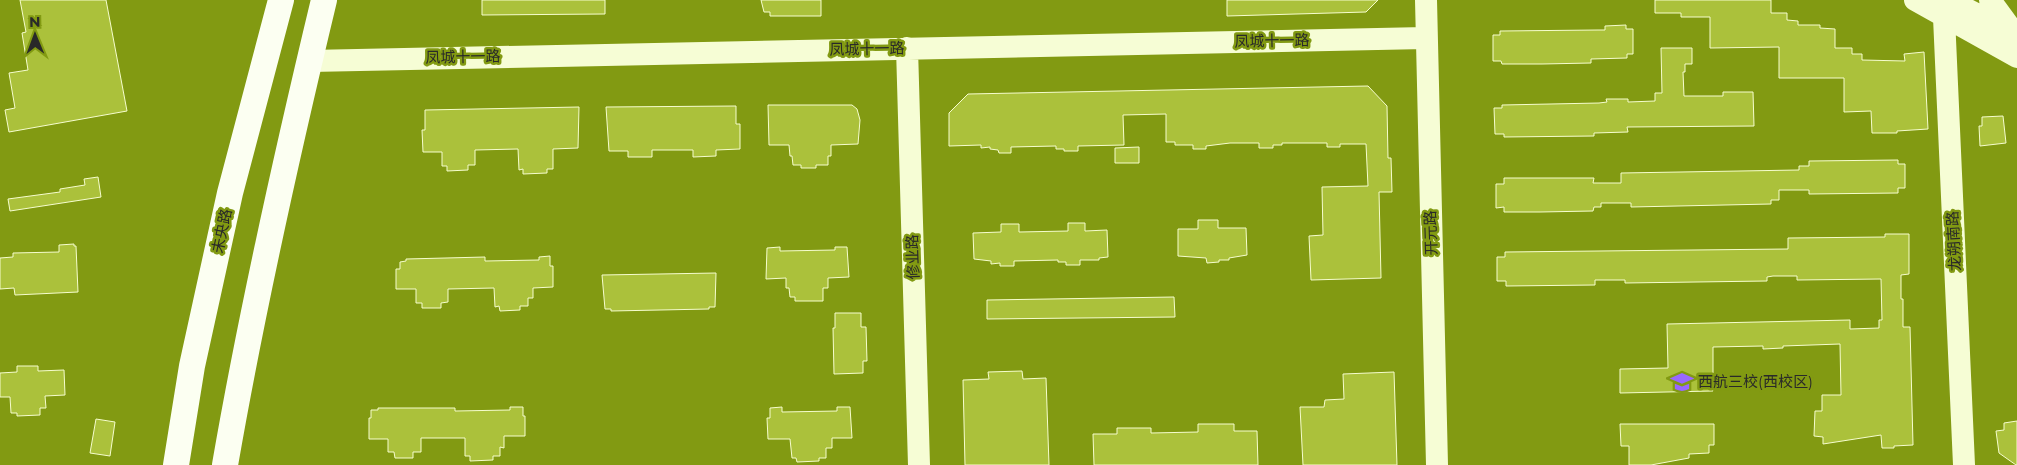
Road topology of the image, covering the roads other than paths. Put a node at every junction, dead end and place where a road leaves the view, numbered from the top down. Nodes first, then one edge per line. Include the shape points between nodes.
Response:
1 (281, 0) edge
2 (324, 0) edge
3 (1426, 0) edge
4 (1915, 0) edge
5 (1990, 0) edge
6 (1943, 4) edge
7 (2015, 34) edge
8 (1425, 38) junction
9 (907, 48) junction
10 (2017, 57) edge
11 (310, 60) junction
12 (176, 465) edge
13 (225, 465) edge
14 (919, 465) edge
15 (1438, 465) edge
16 (1964, 465) edge

1 - 12 main road, 未央路 via 230,193 192,366
2 - 11 main road
3 - 8 street, 开元路
4 - 6 street
5 - 7 street
6 - 7 street
6 - 10 street
6 - 16 street, 龙朔南路
8 - 9 street, 凤城十一路
8 - 15 street, 开元路
9 - 11 street, 凤城十一路
9 - 14 street, 修业路
11 - 13 main road via 274,214

